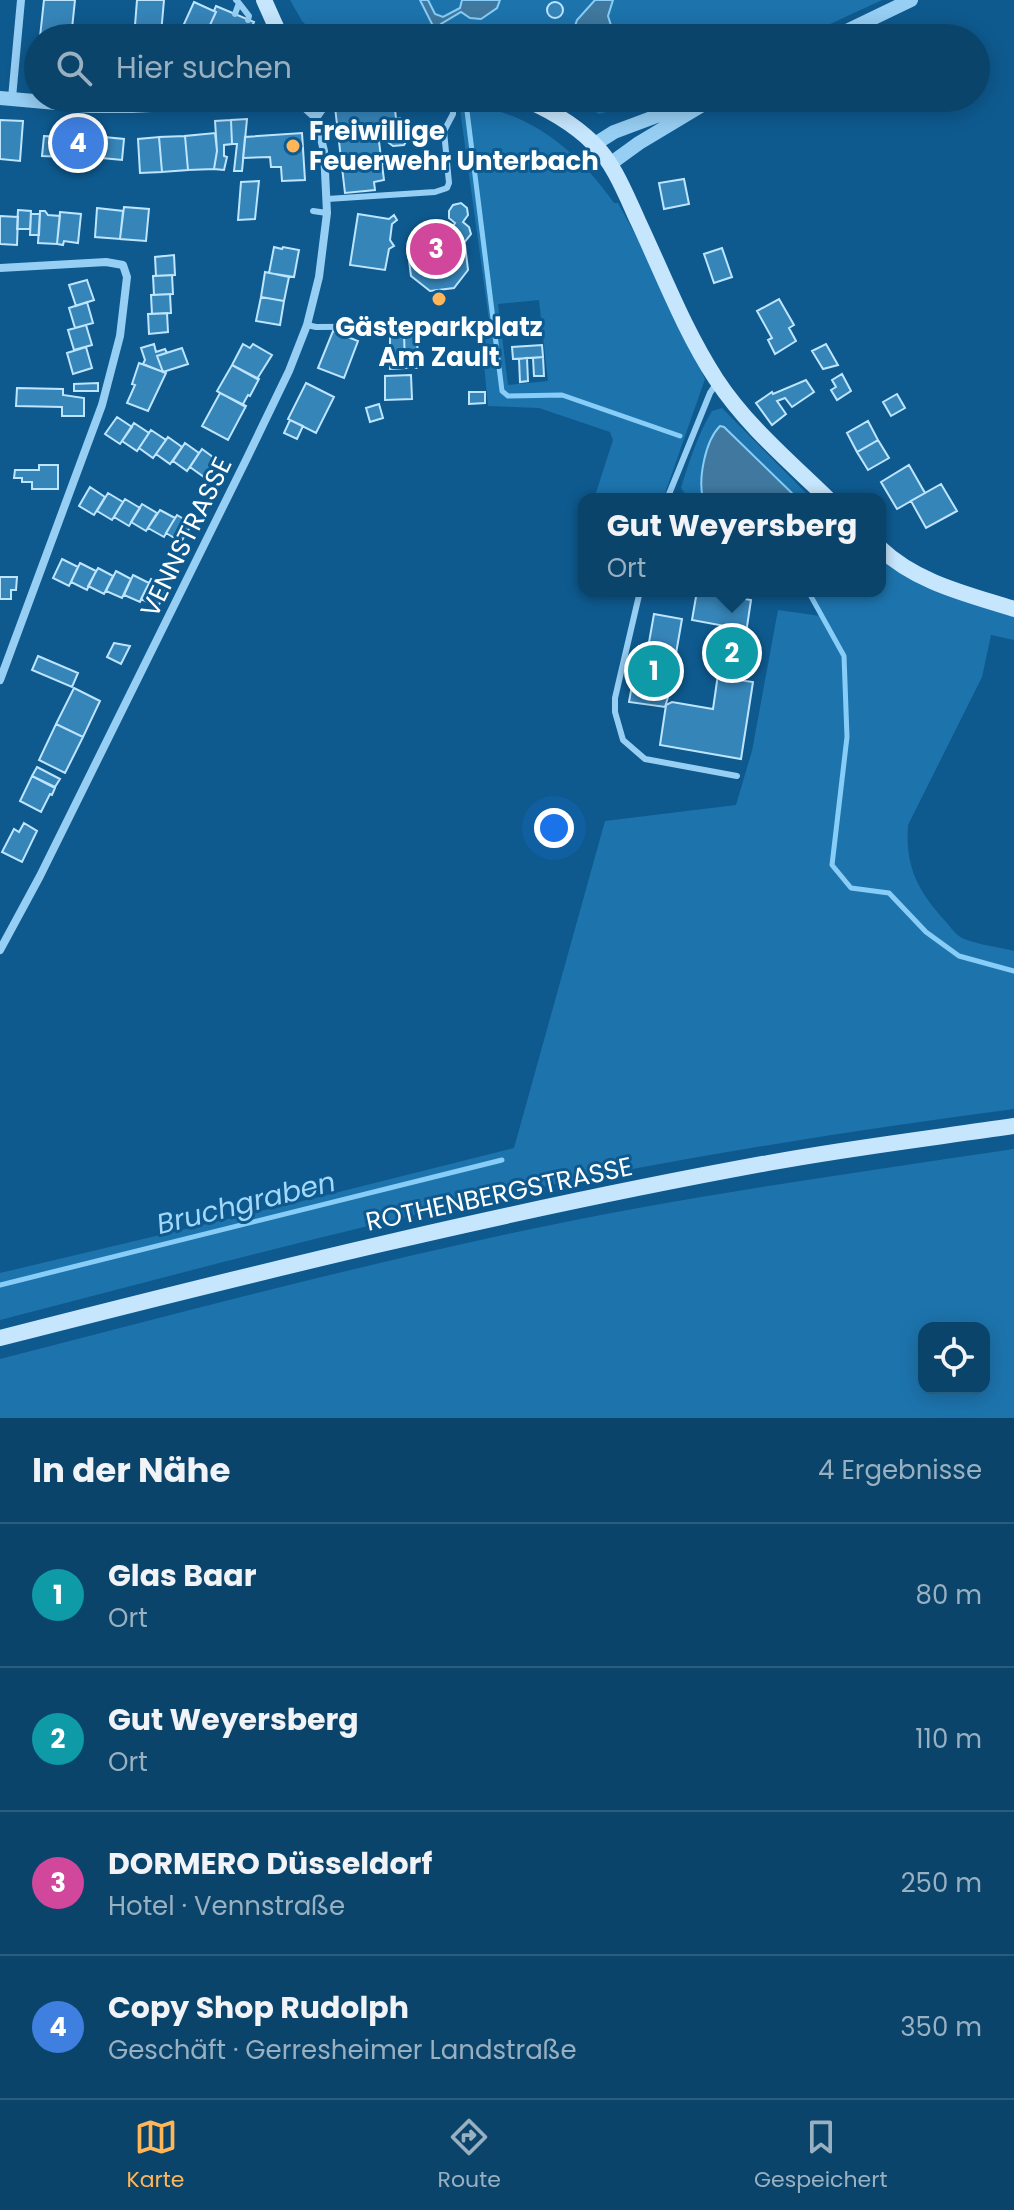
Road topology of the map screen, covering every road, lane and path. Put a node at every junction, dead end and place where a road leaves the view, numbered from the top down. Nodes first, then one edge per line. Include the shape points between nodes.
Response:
1 (21, 0) edge
2 (264, 0) edge
3 (911, 0) edge
4 (237, 2) edge
5 (235, 14) dead end
6 (248, 20) dead end
7 (275, 24) edge
8 (861, 24) edge
9 (6, 98) edge
10 (309, 112) edge
11 (320, 112) edge
12 (453, 112) edge
13 (548, 112) edge
14 (668, 112) edge
15 (691, 112) edge
16 (316, 118) junction
17 (595, 144) junction
18 (610, 164) junction
19 (327, 199) junction
20 (313, 211) dead end
21 (327, 213) junction
22 (0, 268) edge
23 (307, 325) junction
24 (463, 326) dead end
25 (718, 381) junction
26 (669, 493) edge
27 (822, 493) edge
28 (886, 553) edge
29 (639, 597) edge
30 (1014, 609) edge
31 (0, 680) edge
32 (737, 776) dead end
33 (0, 950) edge
34 (1014, 1126) edge
35 (0, 1338) edge

1 - 9 street
2 - 7 main road
3 - 8 street
4 - 5 lane
4 - 6 lane
10 - 16 street
11 - 16 street
12 - 19 lane via 444,131 447,188
13 - 17 main road
14 - 17 street
15 - 18 street
16 - 19 street, VENNSTRASSE
17 - 18 main road
18 - 25 main road via 690,334
19 - 21 street, VENNSTRASSE
20 - 21 lane
21 - 23 street, VENNSTRASSE
22 - 31 street via 106,262 123,265 127,277 120,336 102,405
23 - 24 lane
23 - 33 street, VENNSTRASSE via 247,458
25 - 26 lane
25 - 27 main road via 758,431
28 - 30 main road via 945,587
29 - 32 lane via 615,698 623,740 645,759
34 - 35 main road, ROTHENBERGSTRASSE via 771,1162 611,1194 233,1278

